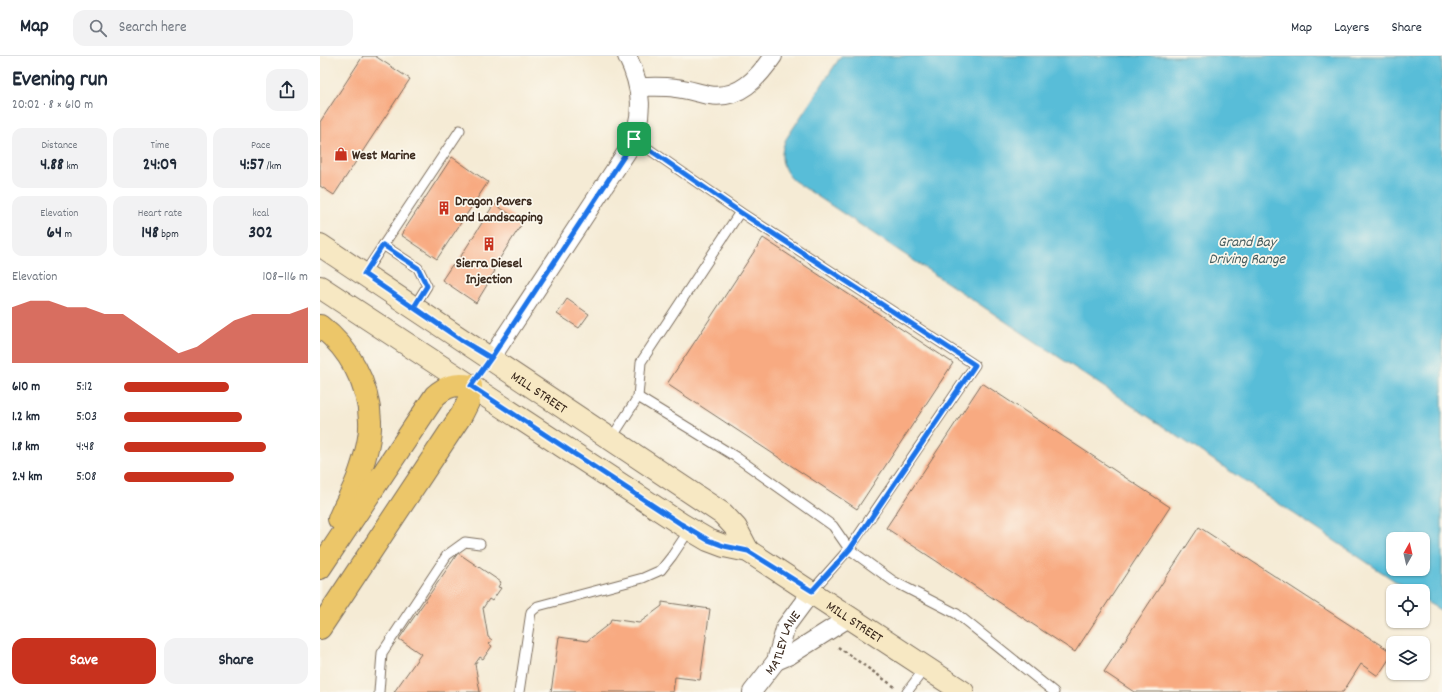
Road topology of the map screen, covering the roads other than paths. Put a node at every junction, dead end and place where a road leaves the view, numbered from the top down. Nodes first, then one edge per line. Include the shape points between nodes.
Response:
1 (627, 56) edge
2 (773, 56) edge
3 (639, 87) junction
4 (460, 130) dead end
5 (634, 139) junction
6 (740, 212) junction
7 (320, 245) edge
8 (383, 245) junction
9 (364, 274) junction
10 (320, 287) edge
11 (414, 307) junction
12 (320, 326) edge
13 (491, 358) junction
14 (471, 386) junction
15 (638, 397) junction
16 (611, 439) junction
17 (690, 529) junction
18 (480, 544) dead end
19 (850, 549) junction
20 (748, 551) junction
21 (320, 562) edge
22 (320, 568) edge
23 (812, 591) junction
24 (850, 617) junction
25 (320, 628) edge
26 (776, 661) junction
27 (926, 667) junction
28 (379, 692) edge
29 (519, 692) edge
30 (752, 692) edge
31 (907, 692) edge
32 (963, 692) edge
33 (1054, 692) edge

1 - 3 street
2 - 3 street via 752,82 726,95 709,95 657,86
3 - 5 street via 640,115
4 - 8 lane
5 - 6 lane
5 - 13 street
6 - 15 lane via 641,362
6 - 19 lane via 975,365
7 - 9 main road, MILL STREET
8 - 9 lane
8 - 11 lane via 418,268 427,286
9 - 11 main road, MILL STREET
10 - 14 main road, MILL STREET
11 - 13 main road, MILL STREET
12 - 21 highway via 340,345 358,374 371,422 359,476
13 - 14 main road
13 - 16 main road, MILL STREET
14 - 17 main road, MILL STREET
14 - 22 highway via 450,386 435,396
14 - 25 highway via 468,402 462,414
15 - 16 lane
15 - 19 lane via 736,457 833,526
16 - 20 main road, MILL STREET via 723,514 736,528
17 - 20 main road, MILL STREET via 708,540
17 - 29 lane via 661,570 643,578 538,606 532,612
18 - 28 lane via 465,542 447,555 382,653
19 - 23 lane
19 - 33 lane via 893,581 957,614
20 - 23 main road, MILL STREET
23 - 24 main road, MILL STREET
23 - 26 street, MATLEY LANE via 786,626
24 - 26 street
24 - 27 main road, MILL STREET
26 - 30 street, MATLEY LANE
27 - 31 lane
27 - 32 main road, MILL STREET

